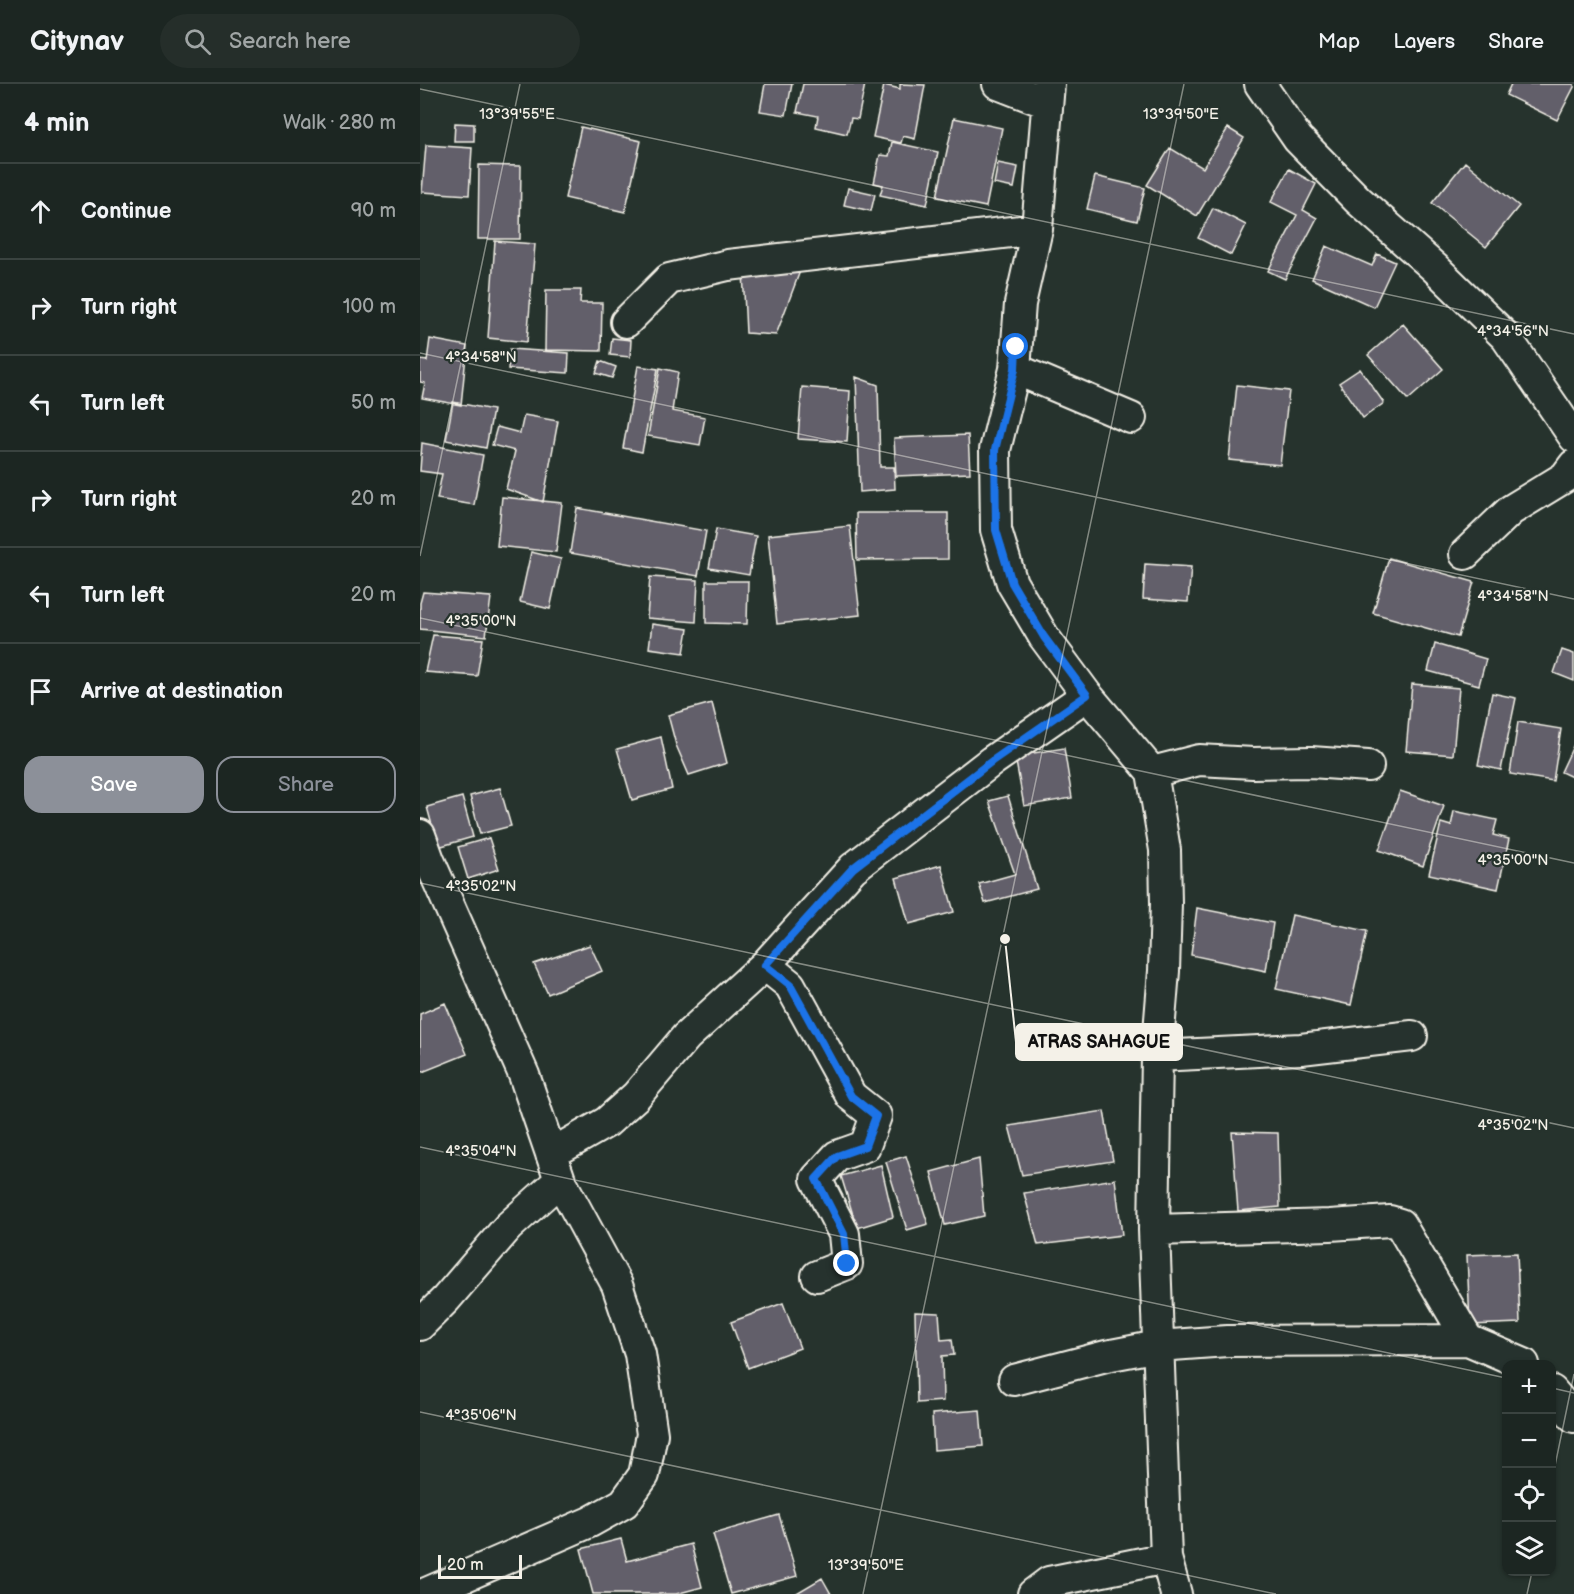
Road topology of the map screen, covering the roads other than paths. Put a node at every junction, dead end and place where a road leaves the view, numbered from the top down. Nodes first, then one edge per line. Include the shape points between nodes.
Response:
1 (998, 84) edge
2 (1260, 84) edge
3 (1048, 94) edge
4 (1037, 229) junction
5 (626, 322) dead end
6 (1015, 369) junction
7 (1131, 418) dead end
8 (1574, 436) edge
9 (1574, 465) edge
10 (1465, 554) dead end
11 (1087, 695) junction
12 (1368, 766) dead end
13 (1152, 772) junction
14 (420, 835) edge
15 (765, 965) junction
16 (1412, 1036) dead end
17 (1157, 1056) junction
18 (556, 1167) junction
19 (1154, 1230) junction
20 (817, 1276) dead end
21 (420, 1325) edge
22 (1468, 1340) junction
23 (1158, 1346) junction
24 (1513, 1360) edge
25 (1014, 1380) dead end
26 (1556, 1397) edge
27 (1574, 1417) edge
28 (1166, 1558) junction
29 (424, 1594) edge
30 (1033, 1594) edge
31 (1176, 1594) edge

1 - 3 street
2 - 8 street via 1298,139 1506,337
3 - 4 street
4 - 5 street via 728,265 669,279
4 - 6 street via 1020,304
6 - 7 street
6 - 11 street via 995,450 996,530 1012,583 1044,637
9 - 10 street via 1565,477 1510,510
11 - 13 street
11 - 15 street via 992,761 853,868
12 - 13 street via 1199,760
13 - 17 street via 1165,850 1166,903
14 - 18 street via 524,1075
15 - 18 street via 686,1037 636,1096
15 - 20 street via 790,985 851,1096 876,1116 865,1146 837,1156 816,1179 844,1234 847,1264
16 - 17 street via 1301,1049
17 - 19 street
18 - 21 street via 447,1299
18 - 29 street via 617,1285 640,1354 652,1434 644,1475 624,1503 590,1522
19 - 22 street via 1390,1221 1400,1224
19 - 23 street
22 - 23 street via 1227,1341
22 - 24 street
23 - 25 street
23 - 28 street
26 - 27 street
28 - 30 street via 1050,1581
28 - 31 street

